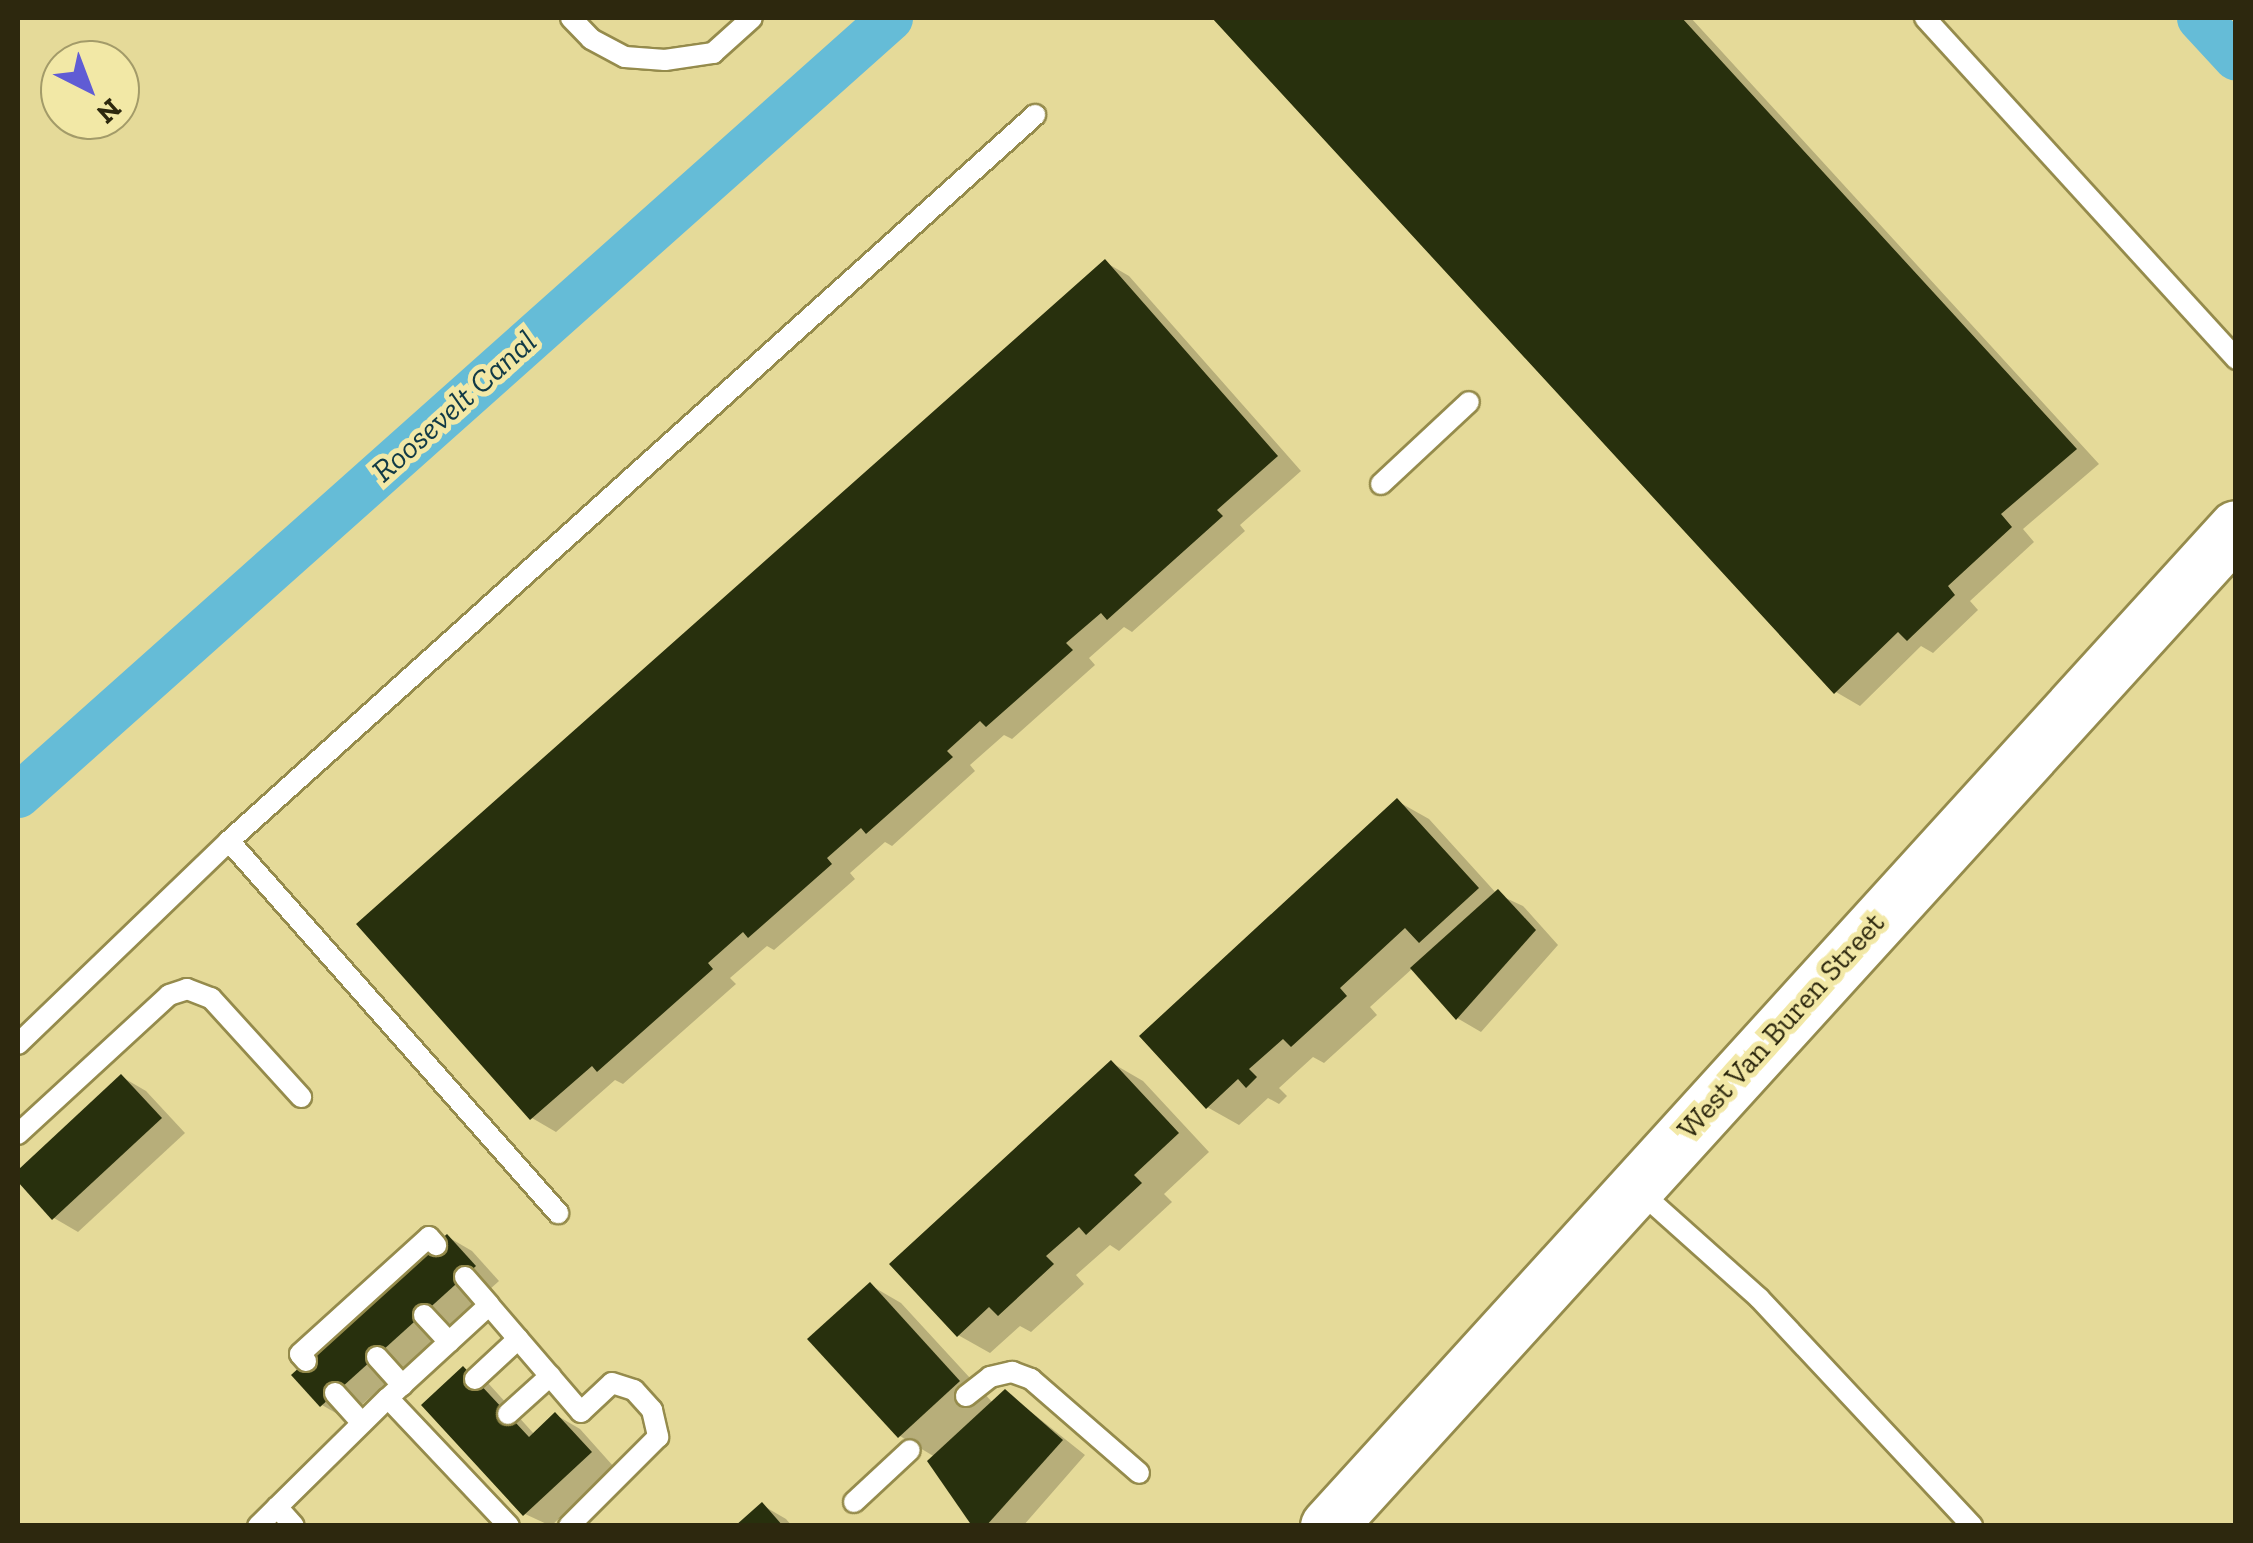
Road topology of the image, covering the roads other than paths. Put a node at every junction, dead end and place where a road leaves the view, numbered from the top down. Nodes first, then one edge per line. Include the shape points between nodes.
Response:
1 (571, 18) edge
2 (752, 18) edge
3 (1925, 18) edge
4 (1036, 115) dead end
5 (2236, 359) edge
6 (1468, 402) dead end
7 (1381, 484) dead end
8 (2236, 528) edge
9 (230, 841) junction
10 (18, 1044) edge
11 (300, 1098) dead end
12 (18, 1134) edge
13 (1634, 1187) junction
14 (558, 1213) dead end
15 (436, 1244) dead end
16 (465, 1277) dead end
17 (488, 1305) junction
18 (424, 1314) dead end
19 (518, 1339) junction
20 (449, 1342) junction
21 (376, 1357) dead end
22 (306, 1361) dead end
23 (550, 1376) junction
24 (475, 1379) dead end
25 (395, 1392) junction
26 (335, 1394) dead end
27 (966, 1396) dead end
28 (508, 1414) dead end
29 (362, 1423) junction
30 (910, 1450) dead end
31 (1139, 1473) dead end
32 (854, 1502) dead end
33 (277, 1507) junction
34 (258, 1526) edge
35 (294, 1526) edge
36 (508, 1526) edge
37 (569, 1526) edge
38 (1328, 1526) edge
39 (1972, 1526) edge

1 - 2 lane via 591,39 626,58 665,60 713,53
3 - 5 lane
4 - 9 lane
6 - 7 lane
8 - 13 main road, West Van Buren Street
9 - 10 lane
9 - 14 lane
11 - 12 lane via 211,998 186,989 168,996
13 - 38 main road, West Van Buren Street
13 - 39 lane via 1759,1298
15 - 22 lane via 429,1237 300,1354
16 - 17 lane
17 - 19 lane
17 - 20 lane
18 - 20 lane
19 - 23 lane
19 - 24 lane
20 - 25 lane
21 - 25 lane
23 - 28 lane
23 - 37 lane via 580,1412 612,1383 634,1390 652,1410 658,1437
25 - 29 lane
25 - 36 lane
26 - 29 lane
27 - 31 lane via 990,1376 1012,1372 1031,1378
29 - 33 lane
30 - 32 lane
33 - 34 lane
33 - 35 lane

